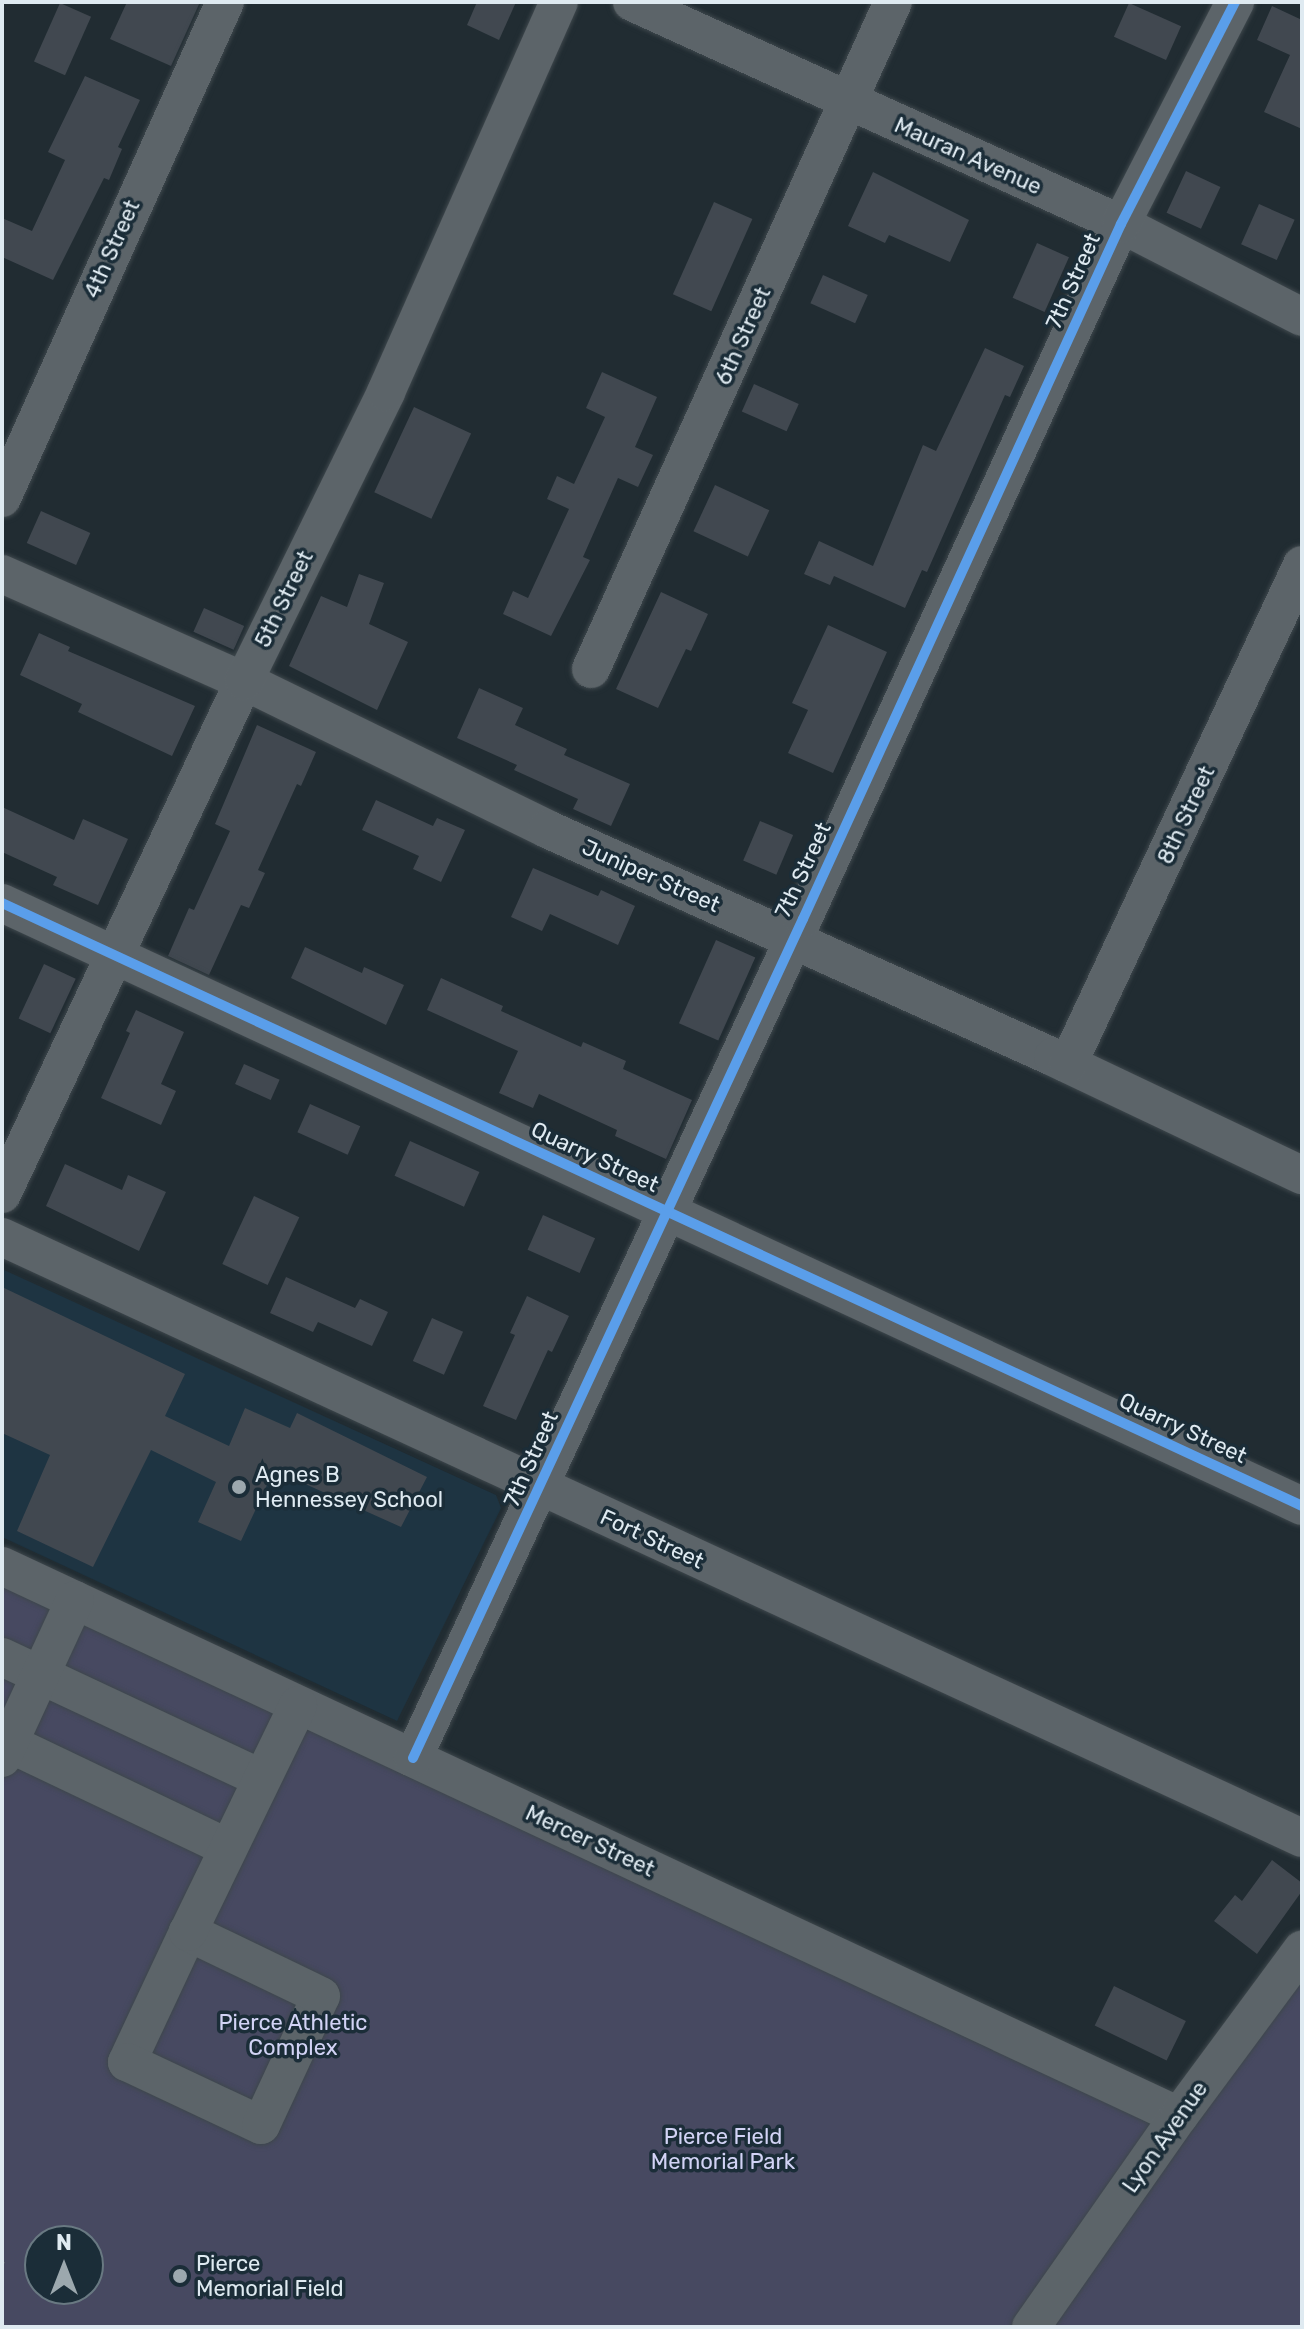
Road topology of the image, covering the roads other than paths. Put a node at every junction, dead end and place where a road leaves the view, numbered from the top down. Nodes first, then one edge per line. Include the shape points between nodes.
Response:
1 (225, 2) edge
2 (559, 2) edge
3 (632, 2) edge
4 (893, 2) edge
5 (1235, 2) edge
6 (846, 101) junction
7 (1121, 224) junction
8 (1302, 317) edge
9 (2, 498) edge
10 (1302, 565) edge
11 (2, 574) edge
12 (591, 669) dead end
13 (244, 681) junction
14 (2, 903) edge
15 (793, 939) junction
16 (116, 957) junction
17 (1068, 1064) junction
18 (1302, 1175) edge
19 (2, 1194) edge
20 (667, 1212) junction
21 (2, 1237) edge
22 (541, 1487) junction
23 (1302, 1506) edge
24 (2, 1566) edge
25 (75, 1600) junction
26 (2, 1657) edge
27 (40, 1675) junction
28 (298, 1705) junction
29 (4, 1747) edge
30 (413, 1758) junction
31 (262, 1779) junction
32 (1302, 1838) edge
33 (228, 1848) junction
34 (188, 1932) junction
35 (1302, 1950) edge
36 (1179, 2116) junction
37 (1031, 2327) edge

1 - 9 street, 4th Street
2 - 13 street, 5th Street via 386,392
3 - 6 street, Mauran Avenue
4 - 6 street, 6th Street
5 - 7 street, 7th Street
6 - 7 street, Mauran Avenue
6 - 12 street, 6th Street
7 - 8 street, Mauran Avenue
7 - 15 street, 7th Street
10 - 17 street, 8th Street
11 - 13 street, Juniper Street
13 - 15 street, Juniper Street via 547,829
13 - 16 street, 5th Street
14 - 16 street, Quarry Street
15 - 17 street, Juniper Street
15 - 20 street, 7th Street
16 - 19 street, 5th Street
16 - 20 street, Quarry Street
17 - 18 street, Juniper Street
20 - 22 street, 7th Street
20 - 23 street, Quarry Street
21 - 22 street, Fort Street
22 - 30 street, 7th Street
22 - 32 street, Fort Street
24 - 25 street, Mercer Street
25 - 27 street
25 - 28 street, Mercer Street
26 - 27 street
27 - 29 street
27 - 31 street
28 - 30 street, Mercer Street
28 - 31 street
29 - 33 street
30 - 36 street, Mercer Street
31 - 33 street
33 - 34 street
34 - 34 street via 321,1996 261,2125 127,2062
35 - 36 street, Lyon Avenue
36 - 37 street, Lyon Avenue

